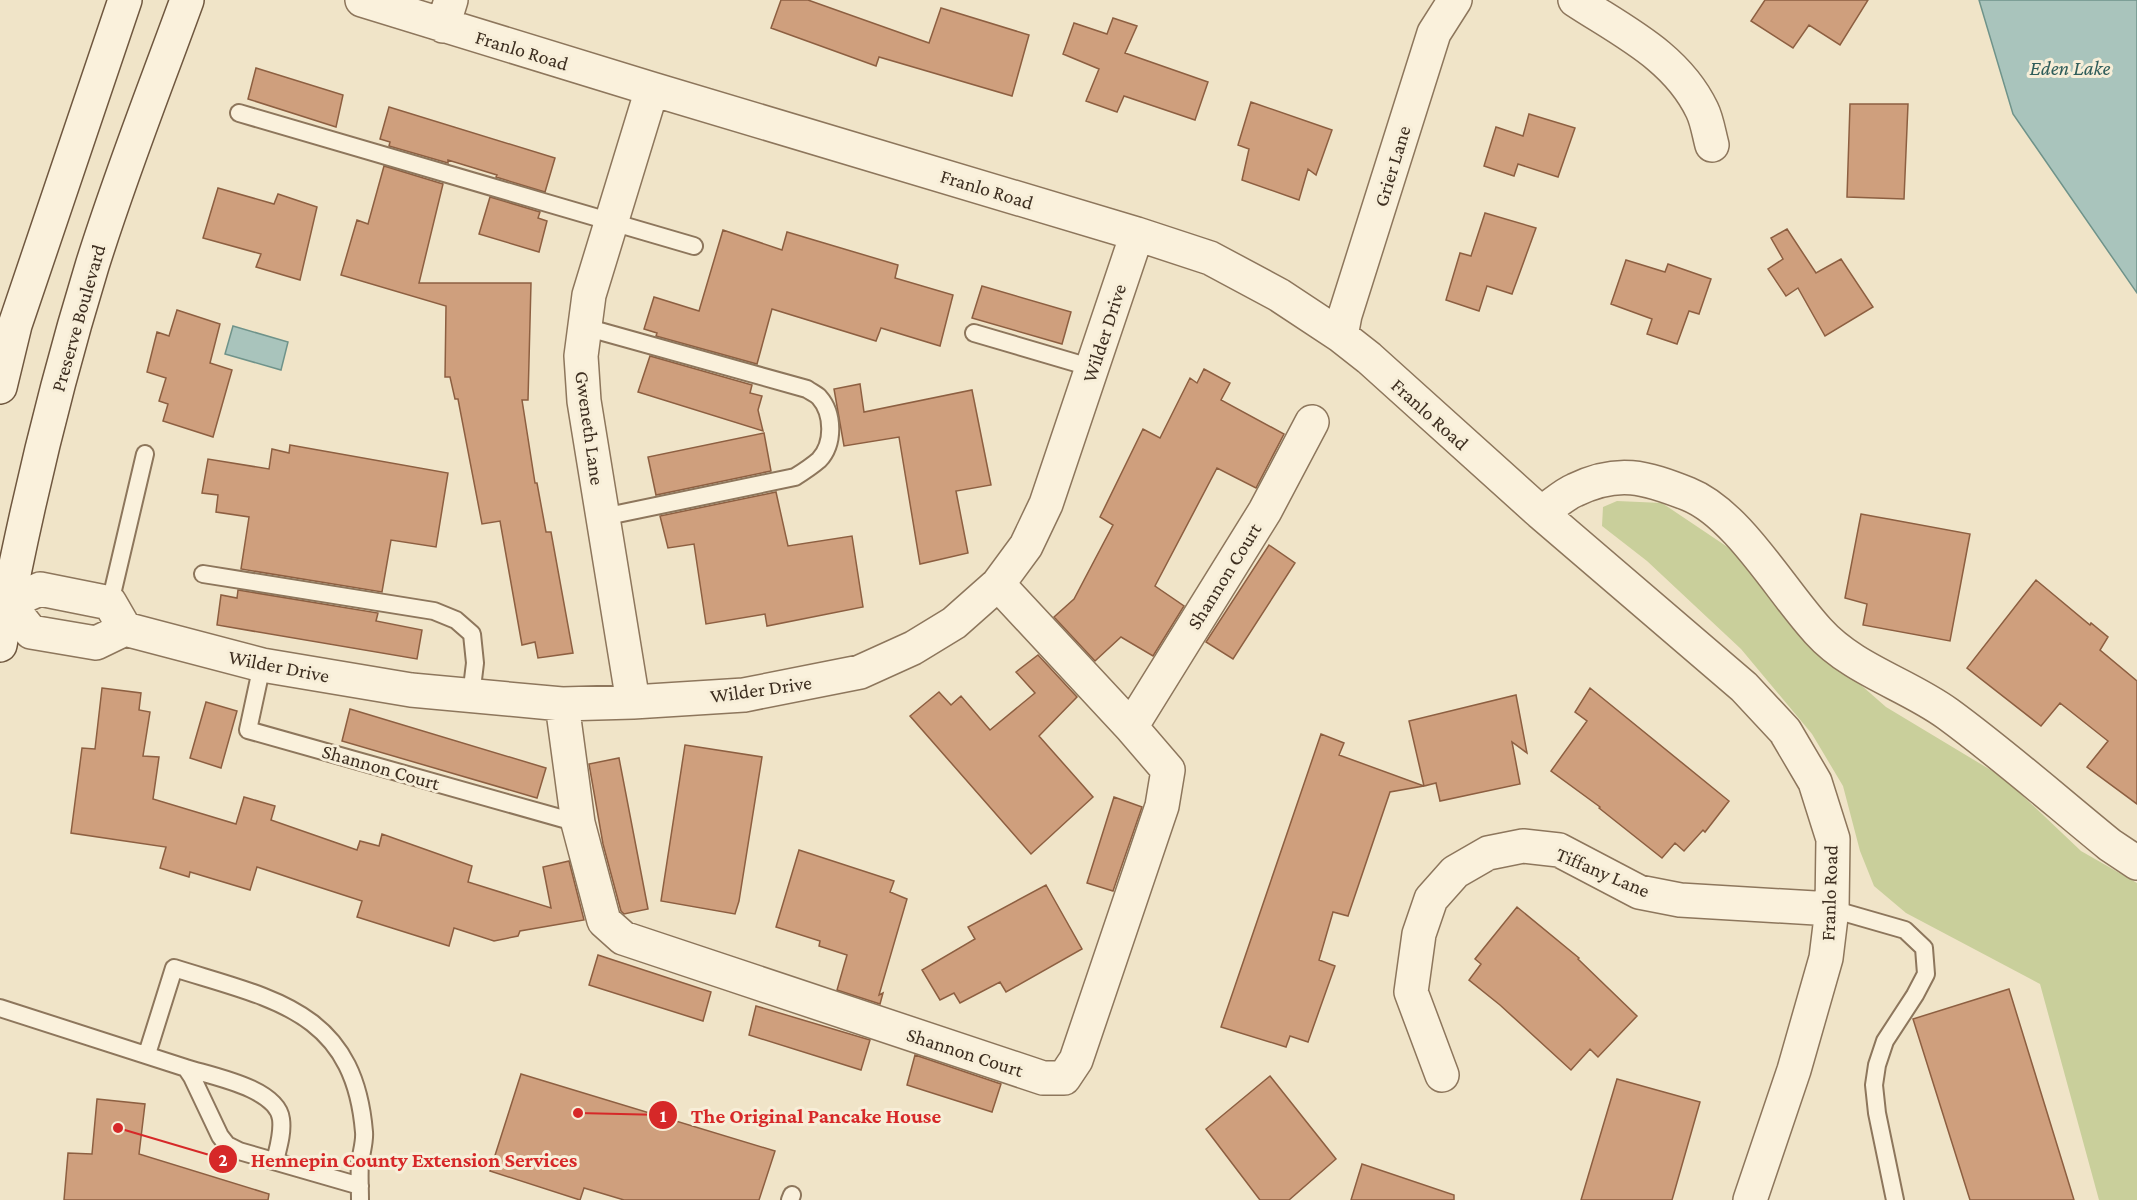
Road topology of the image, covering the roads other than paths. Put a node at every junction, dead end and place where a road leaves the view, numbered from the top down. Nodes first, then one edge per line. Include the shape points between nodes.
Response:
1 (125, 0) edge
2 (187, 0) edge
3 (362, 0) edge
4 (1455, 0) edge
5 (1575, 0) edge
6 (447, 13) edge
7 (652, 89) junction
8 (239, 113) dead end
9 (1712, 145) dead end
10 (611, 223) junction
11 (1137, 234) junction
12 (694, 246) dead end
13 (585, 327) junction
14 (974, 333) dead end
15 (1341, 336) junction
16 (1093, 368) junction
17 (0, 387) edge
18 (1312, 422) dead end
19 (145, 454) dead end
20 (1541, 513) junction
21 (603, 517) junction
22 (203, 574) dead end
23 (998, 584) junction
24 (4, 601) edge
25 (118, 616) junction
26 (0, 645) edge
27 (262, 665) junction
28 (471, 696) junction
29 (633, 702) junction
30 (562, 704) junction
31 (1131, 727) junction
32 (578, 823) junction
33 (2137, 863) edge
34 (1832, 909) junction
35 (0, 1008) edge
36 (147, 1054) junction
37 (186, 1068) junction
38 (1442, 1075) dead end
39 (275, 1161) junction
40 (360, 1193) edge
41 (1750, 1200) edge
42 (1895, 1200) edge

1 - 17 street via 15,325
2 - 24 street, Preserve Boulevard via 92,266
3 - 6 street, Franlo Road
4 - 15 street, Grier Lane via 1434,33
5 - 9 street via 1660,56 1684,80 1702,111
6 - 7 street, Franlo Road
7 - 10 street, Gweneth Lane
7 - 11 street, Franlo Road
8 - 10 lane
10 - 12 lane
10 - 13 street, Gweneth Lane via 589,295
11 - 15 street, Franlo Road via 1210,258 1279,295
11 - 16 street, Wilder Drive
13 - 21 street, Gweneth Lane via 581,356 584,401
13 - 21 lane via 807,389 818,396 827,410 831,427 819,459 795,477
14 - 16 lane
15 - 20 street, Franlo Road
16 - 23 street, Wilder Drive via 1046,504 1026,546
18 - 31 street, Shannon Court via 1265,511
19 - 25 lane
20 - 33 street via 1574,490 1615,476 1634,477 1689,495 1713,508 1731,524 1819,633 1860,664 1946,712
20 - 34 street, Franlo Road via 1744,687 1785,731 1815,782 1833,839
21 - 29 street, Gweneth Lane
22 - 28 lane via 434,611 456,620 472,634 475,663
23 - 29 street, Wilder Drive via 954,623 913,648 860,672 744,695
23 - 31 street, Shannon Court
24 - 25 street, Wilder Drive via 40,589
24 - 25 street via 31,632 96,643
24 - 26 street, Preserve Boulevard
25 - 27 street, Wilder Drive
27 - 28 street, Wilder Drive
27 - 32 lane, Shannon Court via 248,730
28 - 30 street, Wilder Drive
29 - 30 street, Wilder Drive
30 - 32 street, Shannon Court
31 - 32 street, Shannon Court via 1168,770 1162,806 1076,1060 1064,1078 1043,1078 623,938 604,921
34 - 38 street, Tiffany Lane via 1680,900 1639,892 1559,850 1523,846 1488,853 1455,872 1431,899 1419,934 1411,992
34 - 41 street, Franlo Road via 1826,958 1794,1070
34 - 42 lane via 1905,930 1924,948 1926,974 1885,1041 1874,1085
35 - 36 lane
36 - 37 lane
36 - 40 lane via 174,968 261,996 296,1012 323,1031 340,1051 353,1078 364,1136
37 - 39 lane via 227,1145
37 - 39 lane via 247,1087 275,1106 281,1118
39 - 40 lane

